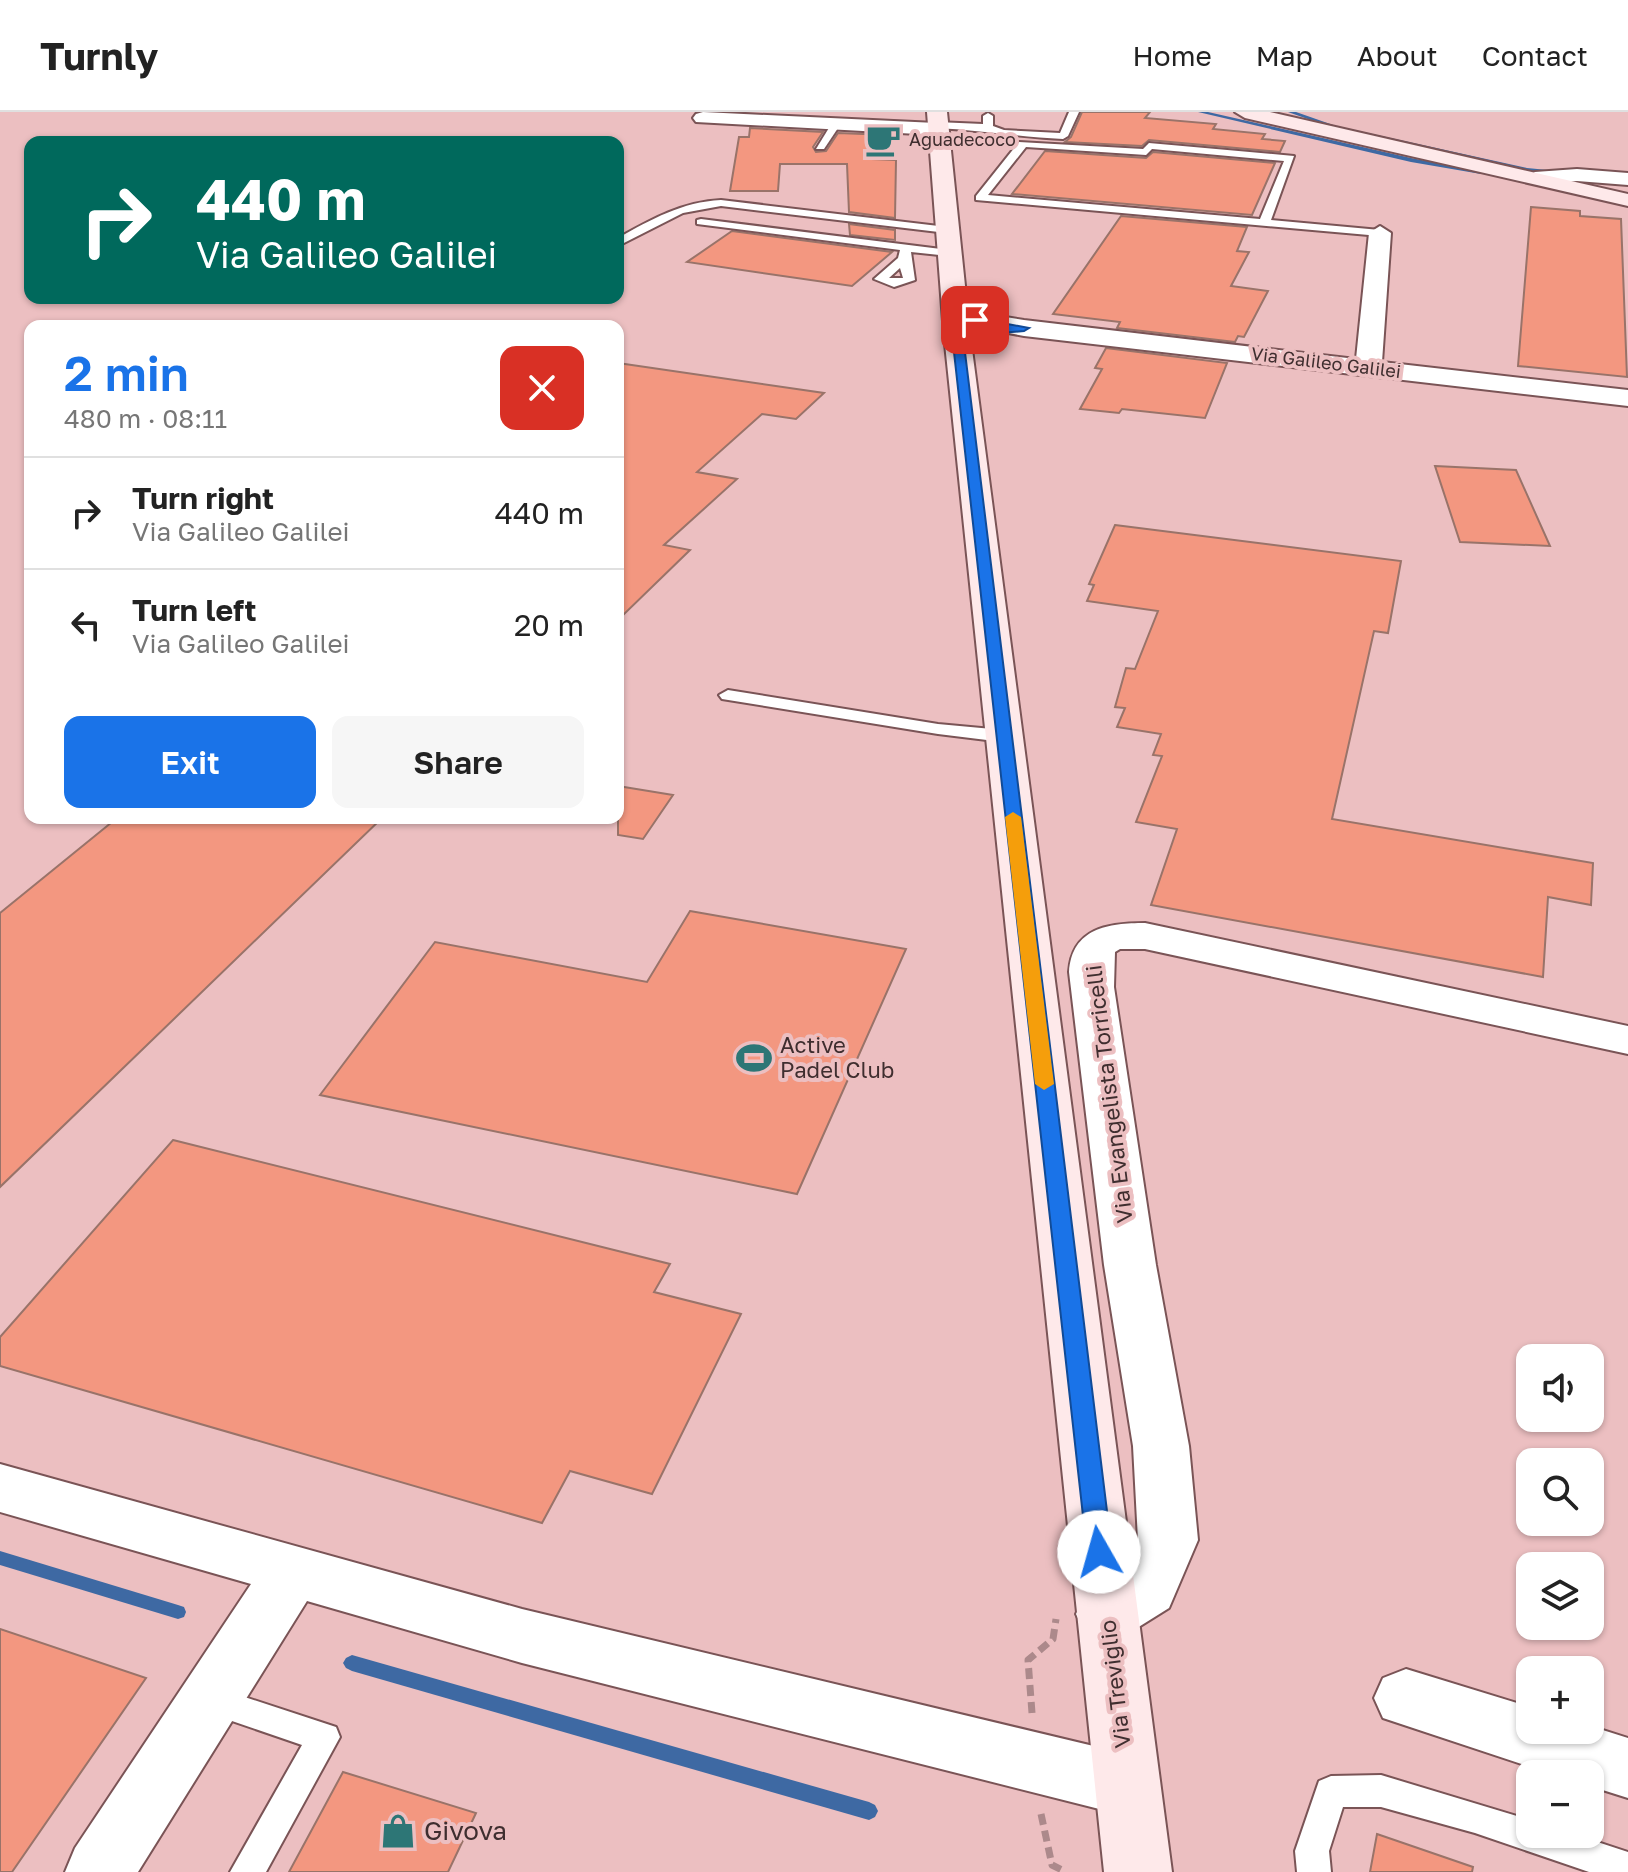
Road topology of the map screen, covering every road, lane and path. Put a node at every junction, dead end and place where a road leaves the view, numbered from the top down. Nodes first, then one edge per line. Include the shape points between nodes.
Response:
1 (1074, 112) edge
2 (1245, 112) edge
3 (703, 118) dead end
4 (936, 122) edge
5 (835, 125) junction
6 (820, 147) dead end
7 (1535, 178) junction
8 (1628, 179) edge
9 (1628, 200) edge
10 (701, 222) dead end
11 (1264, 223) junction
12 (1380, 233) joint
13 (624, 240) edge
14 (948, 242) junction
15 (957, 325) junction
16 (1368, 368) junction
17 (1628, 398) edge
18 (728, 695) dead end
19 (1003, 736) junction
20 (1628, 1040) edge
21 (0, 1488) edge
22 (293, 1571) junction
23 (1107, 1614) junction
24 (1406, 1698) dead end
25 (210, 1699) junction
26 (1628, 1768) edge
27 (1127, 1785) junction
28 (1043, 1834) dead end
29 (1628, 1869) edge
30 (99, 1872) edge
31 (247, 1872) edge
32 (1066, 1872) edge
33 (1138, 1872) edge
34 (1314, 1872) edge

1 - 4 lane via 1063,136 1002,133 988,122
2 - 7 street
3 - 5 street
4 - 5 street
4 - 14 street, Via Treviglio
5 - 6 lane
7 - 8 street
7 - 9 street
10 - 14 lane via 905,254
11 - 11 lane via 1290,158 1149,146 1146,152 1023,144 980,198
11 - 12 lane
12 - 16 street
13 - 14 lane via 681,207 721,203
14 - 15 street, Via Treviglio
15 - 16 street, Via Galileo Galilei
15 - 19 street, Via Treviglio
16 - 17 street, Via Galileo Galilei
18 - 19 lane
19 - 23 street, Via Treviglio
20 - 23 street, Via Evangelista Torricelli via 1162,940 1129,935 1096,945 1089,961 1130,1265 1161,1446 1168,1540 1147,1590
21 - 22 street
22 - 25 street
22 - 27 street via 536,1640
23 - 27 street, Via Treviglio
24 - 26 street
25 - 30 street
25 - 31 lane via 324,1737
27 - 33 street, Via Treviglio
28 - 32 path via 1052,1865
29 - 34 lane via 1381,1791 1331,1792 1312,1851

